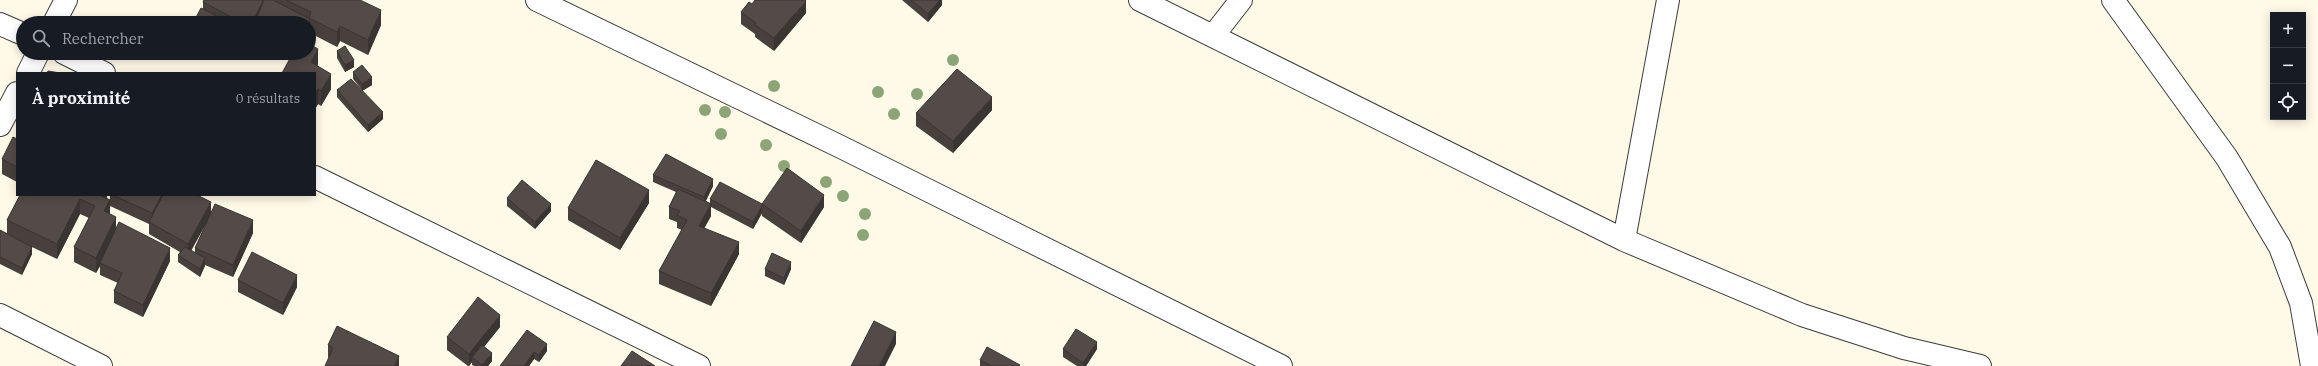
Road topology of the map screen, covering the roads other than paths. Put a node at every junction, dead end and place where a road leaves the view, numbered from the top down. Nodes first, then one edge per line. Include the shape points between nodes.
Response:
1 (66, 0) edge
2 (537, 0) edge
3 (1140, 0) edge
4 (1240, 0) edge
5 (1668, 0) edge
6 (2113, 0) edge
7 (58, 16) edge
8 (0, 24) edge
9 (16, 31) edge
10 (1213, 36) junction
11 (34, 60) edge
12 (78, 60) edge
13 (28, 72) edge
14 (102, 72) edge
15 (16, 95) edge
16 (0, 125) edge
17 (316, 177) edge
18 (1624, 240) junction
19 (0, 315) edge
20 (102, 366) edge
21 (699, 366) edge
22 (1281, 366) edge
23 (1980, 366) edge
24 (2312, 366) edge

1 - 7 street
2 - 22 street via 841,146
3 - 10 street
4 - 10 street
5 - 18 street
6 - 24 street via 2227,158 2280,247 2301,303
8 - 9 street
10 - 18 street
11 - 13 street
12 - 14 street
15 - 16 street
17 - 21 street
18 - 23 street via 1802,316 1904,348
19 - 20 street

